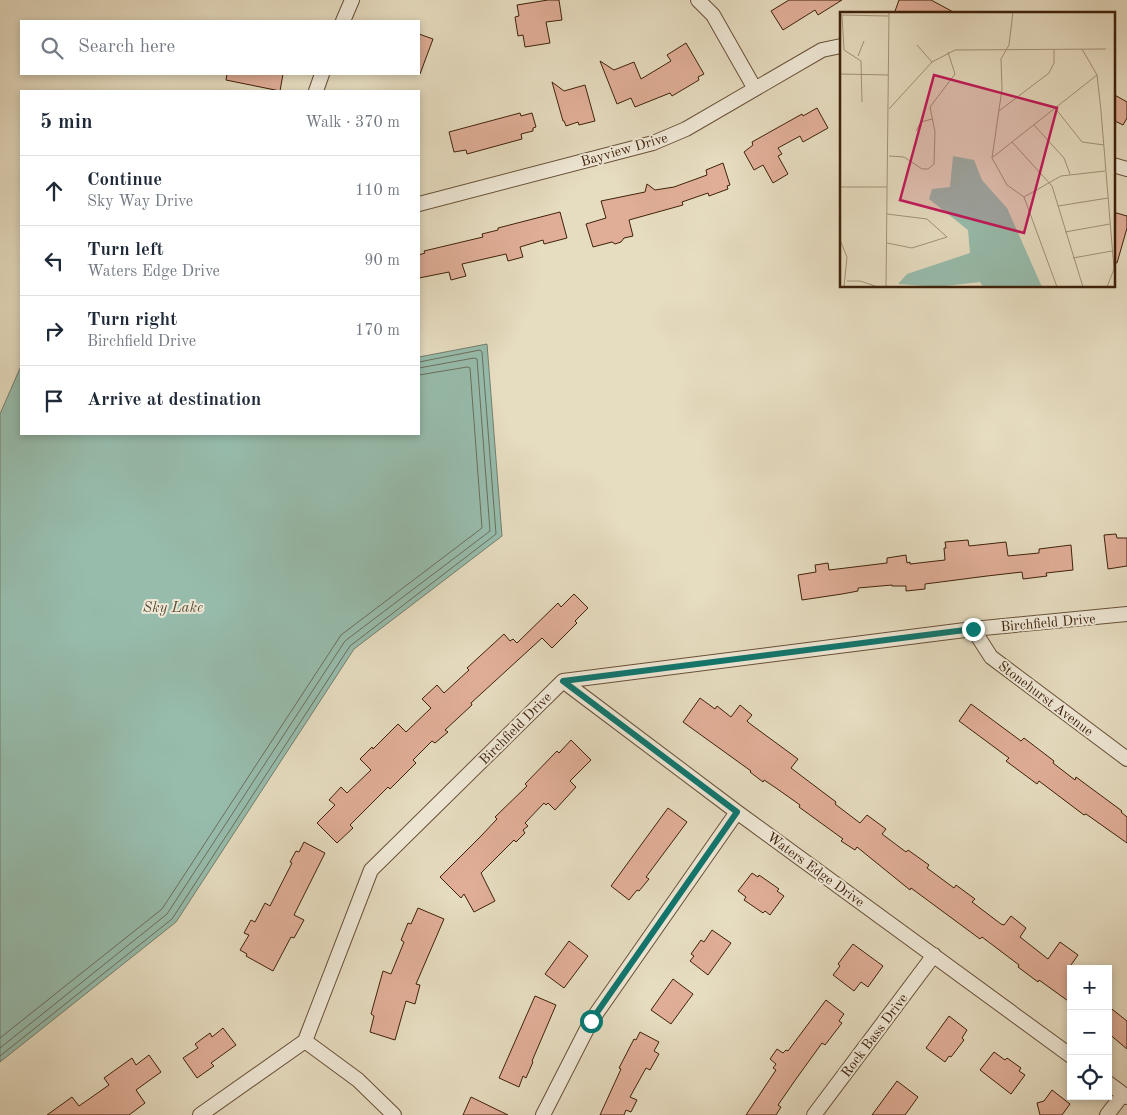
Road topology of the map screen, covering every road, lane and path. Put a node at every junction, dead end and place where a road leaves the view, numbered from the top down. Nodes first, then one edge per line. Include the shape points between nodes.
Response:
1 (352, 0) edge
2 (698, 0) edge
3 (343, 20) edge
4 (840, 46) edge
5 (322, 75) edge
6 (755, 89) junction
7 (316, 90) edge
8 (1114, 165) edge
9 (1127, 169) edge
10 (420, 204) edge
11 (1127, 614) edge
12 (973, 629) junction
13 (563, 681) junction
14 (1127, 759) edge
15 (737, 812) junction
16 (934, 954) junction
17 (305, 1041) junction
18 (1070, 1055) edge
19 (1112, 1087) edge
20 (1125, 1096) edge
21 (200, 1115) edge
22 (394, 1115) edge
23 (543, 1115) edge
24 (814, 1115) edge
25 (1107, 1115) edge

1 - 3 street
2 - 6 street via 713,15
4 - 6 street, Bayview Drive via 822,50
5 - 7 street
6 - 10 street, Bayview Drive via 686,129 653,143
8 - 9 street
11 - 12 street, Birchfield Drive
12 - 13 street, Birchfield Drive
12 - 14 street, Stonehurst Avenue via 991,657
13 - 15 street, Waters Edge Drive
13 - 17 street, Birchfield Drive via 371,870
15 - 16 street, Waters Edge Drive
15 - 23 street via 591,1021
16 - 18 street, Waters Edge Drive
16 - 24 street, Rock Bass Drive
17 - 21 street
17 - 22 street via 358,1080
19 - 20 street
20 - 25 street

